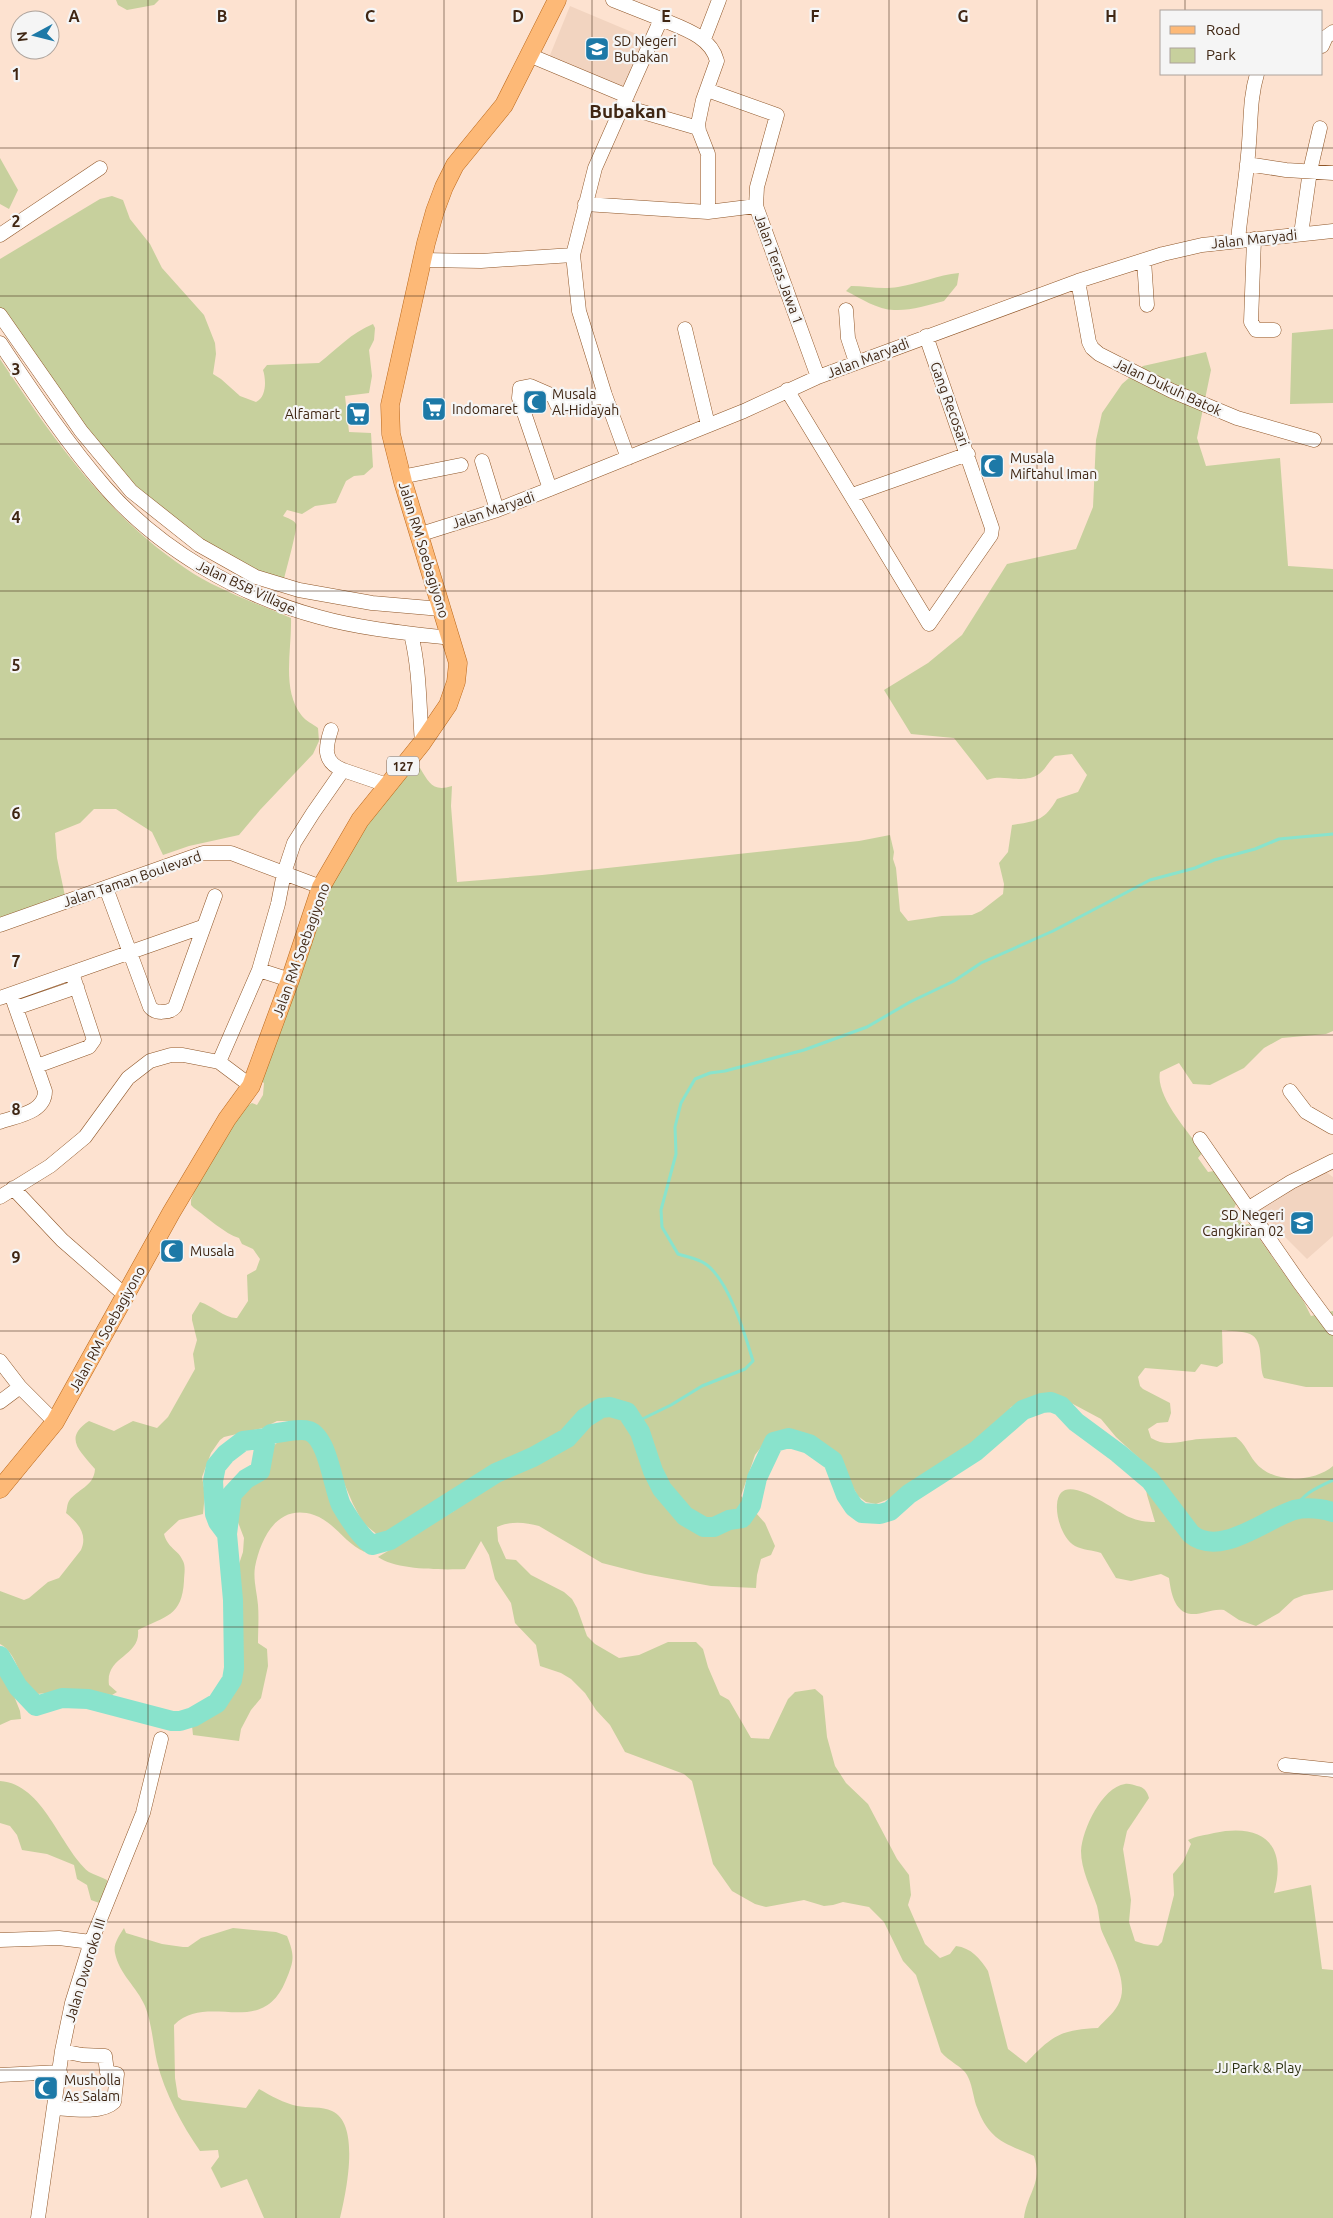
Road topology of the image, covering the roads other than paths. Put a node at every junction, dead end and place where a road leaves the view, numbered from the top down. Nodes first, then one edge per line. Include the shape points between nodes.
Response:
1 (557, 0) edge
2 (613, 0) edge
3 (720, 0) edge
4 (661, 19) junction
5 (1333, 32) edge
6 (704, 39) junction
7 (1323, 44) edge
8 (529, 55) junction
9 (1258, 75) edge
10 (707, 90) junction
11 (625, 101) junction
12 (698, 128) junction
13 (1320, 128) dead end
14 (1247, 164) junction
15 (100, 168) dead end
16 (1310, 171) junction
17 (1333, 173) edge
18 (585, 204) junction
19 (756, 206) junction
20 (708, 212) junction
21 (1333, 231) edge
22 (1301, 234) junction
23 (0, 235) edge
24 (1254, 238) junction
25 (1238, 240) junction
26 (573, 255) junction
27 (423, 260) junction
28 (1144, 260) junction
29 (1078, 281) junction
30 (1148, 305) dead end
31 (846, 310) dead end
32 (0, 315) edge
33 (685, 329) dead end
34 (1274, 330) dead end
35 (926, 336) junction
36 (0, 343) edge
37 (856, 362) junction
38 (818, 377) junction
39 (787, 390) junction
40 (605, 396) junction
41 (708, 425) junction
42 (1314, 440) dead end
43 (968, 454) junction
44 (628, 458) junction
45 (482, 461) dead end
46 (461, 465) dead end
47 (401, 477) junction
48 (550, 489) junction
49 (852, 495) junction
50 (497, 510) junction
51 (418, 535) junction
52 (441, 609) junction
53 (411, 634) junction
54 (450, 638) junction
55 (331, 730) dead end
56 (422, 743) junction
57 (344, 770) junction
58 (387, 785) junction
59 (284, 873) junction
60 (106, 888) junction
61 (321, 888) junction
62 (215, 896) dead end
63 (0, 925) edge
64 (202, 927) junction
65 (130, 952) junction
66 (260, 970) junction
67 (72, 973) junction
68 (290, 980) junction
69 (76, 986) junction
70 (6, 996) edge
71 (16, 1008) junction
72 (219, 1062) junction
73 (37, 1066) junction
74 (251, 1086) junction
75 (1290, 1091) dead end
76 (0, 1122) edge
77 (1333, 1127) edge
78 (1200, 1139) dead end
79 (1333, 1161) edge
80 (13, 1188) junction
81 (0, 1197) edge
82 (1248, 1208) junction
83 (126, 1296) junction
84 (1333, 1328) edge
85 (0, 1362) edge
86 (20, 1386) junction
87 (0, 1402) edge
88 (55, 1422) junction
89 (0, 1488) edge
90 (161, 1739) dead end
91 (1285, 1765) dead end
92 (1333, 1770) edge
93 (0, 1940) edge
94 (91, 1942) junction
95 (62, 2051) junction
96 (60, 2072) junction
97 (0, 2075) edge
98 (54, 2108) junction
99 (38, 2218) edge

1 - 8 main road, Jalan RM Soebagiyono / 127
2 - 4 street
3 - 6 street
4 - 6 street
4 - 11 street
5 - 7 street
6 - 10 street via 717,61
8 - 11 street
8 - 27 main road, Jalan RM Soebagiyono / 127 via 504,105 455,165 435,211
9 - 14 street via 1251,105
10 - 12 street
10 - 19 street, Jalan Teras Jawa 1 via 777,115 757,187
11 - 12 street
11 - 18 street via 595,168
12 - 20 street via 708,154
13 - 16 street
14 - 16 street
14 - 25 street
15 - 23 street
16 - 17 street
16 - 22 street
18 - 20 street
18 - 26 street
19 - 20 street
19 - 38 street, Jalan Teras Jawa 1
21 - 22 street, Jalan Maryadi
22 - 24 street, Jalan Maryadi
24 - 25 street, Jalan Maryadi
24 - 34 street via 1251,322 1256,330
25 - 28 street, Jalan Maryadi via 1180,249
26 - 27 street via 481,261
26 - 40 street via 579,311
27 - 47 main road, Jalan RM Soebagiyono / 127 via 390,405 391,434
28 - 29 street, Jalan Maryadi
28 - 30 street
29 - 35 street, Jalan Maryadi
29 - 42 street, Jalan Dukuh Batok via 1089,342 1099,354 1172,391 1237,418
31 - 37 street via 848,338
32 - 52 street via 81,431 131,491 199,545 256,577 299,590
33 - 41 street
35 - 37 street, Jalan Maryadi
35 - 43 street, Gang Recosari
36 - 53 street, Jalan BSB Village via 106,488 191,561 216,576 294,610 344,623
37 - 38 street, Jalan Maryadi
38 - 39 street, Jalan Maryadi
39 - 41 street, Jalan Maryadi
39 - 49 street
40 - 44 street
40 - 48 street via 560,408 553,396 530,386 520,388 519,398
41 - 44 street, Jalan Maryadi
43 - 49 street
43 - 49 street, Gang Recosari via 992,528 991,534 929,624
44 - 48 street, Jalan Maryadi
45 - 50 street
46 - 47 street
47 - 51 main road, Jalan RM Soebagiyono / 127
48 - 50 street, Jalan Maryadi
50 - 51 street, Jalan Maryadi
51 - 52 main road, Jalan RM Soebagiyono / 127
52 - 54 main road, Jalan RM Soebagiyono / 127
53 - 54 street, Jalan BSB Village
53 - 56 street via 421,695
54 - 56 main road, Jalan RM Soebagiyono / 127 via 458,663 454,692
55 - 57 street via 327,746 329,760
56 - 58 main road, Jalan RM Soebagiyono / 127
57 - 58 street
57 - 59 street via 294,843
58 - 61 main road, Jalan RM Soebagiyono / 127 via 344,845
59 - 60 street, Jalan Taman Boulevard via 231,853 209,852
59 - 61 street, Jalan Taman Boulevard
59 - 66 street
60 - 63 street, Jalan Taman Boulevard
60 - 65 street
61 - 68 main road, Jalan RM Soebagiyono / 127
62 - 64 street
64 - 65 street
64 - 65 street via 173,1009 153,1010
65 - 67 street
66 - 68 street
66 - 72 street
67 - 69 street
67 - 70 street
68 - 74 main road, Jalan RM Soebagiyono / 127
69 - 71 street
69 - 73 street via 93,1044
70 - 71 street
71 - 73 street
72 - 74 street
72 - 80 street via 183,1055 150,1061 128,1078 85,1137 50,1166
73 - 76 street via 45,1092 43,1102 34,1110
74 - 83 main road, Jalan RM Soebagiyono / 127 via 227,1119 171,1213
75 - 77 street via 1306,1112
78 - 82 street
79 - 82 street
80 - 81 street
80 - 83 street via 62,1240
82 - 84 street
83 - 88 main road, Jalan RM Soebagiyono / 127
85 - 86 street
86 - 87 street
86 - 88 street
88 - 89 main road, Jalan RM Soebagiyono / 127
90 - 94 street, Jalan Dworoko III via 143,1813
91 - 92 street
93 - 94 street via 59,1938
94 - 95 street, Jalan Dworoko III via 72,2003
95 - 96 street, Jalan Dworoko III
95 - 98 street via 105,2056 107,2072 117,2075 114,2102 108,2106 78,2110
96 - 97 street
96 - 98 street, Jalan Dworoko III
98 - 99 street, Jalan Dworoko III

